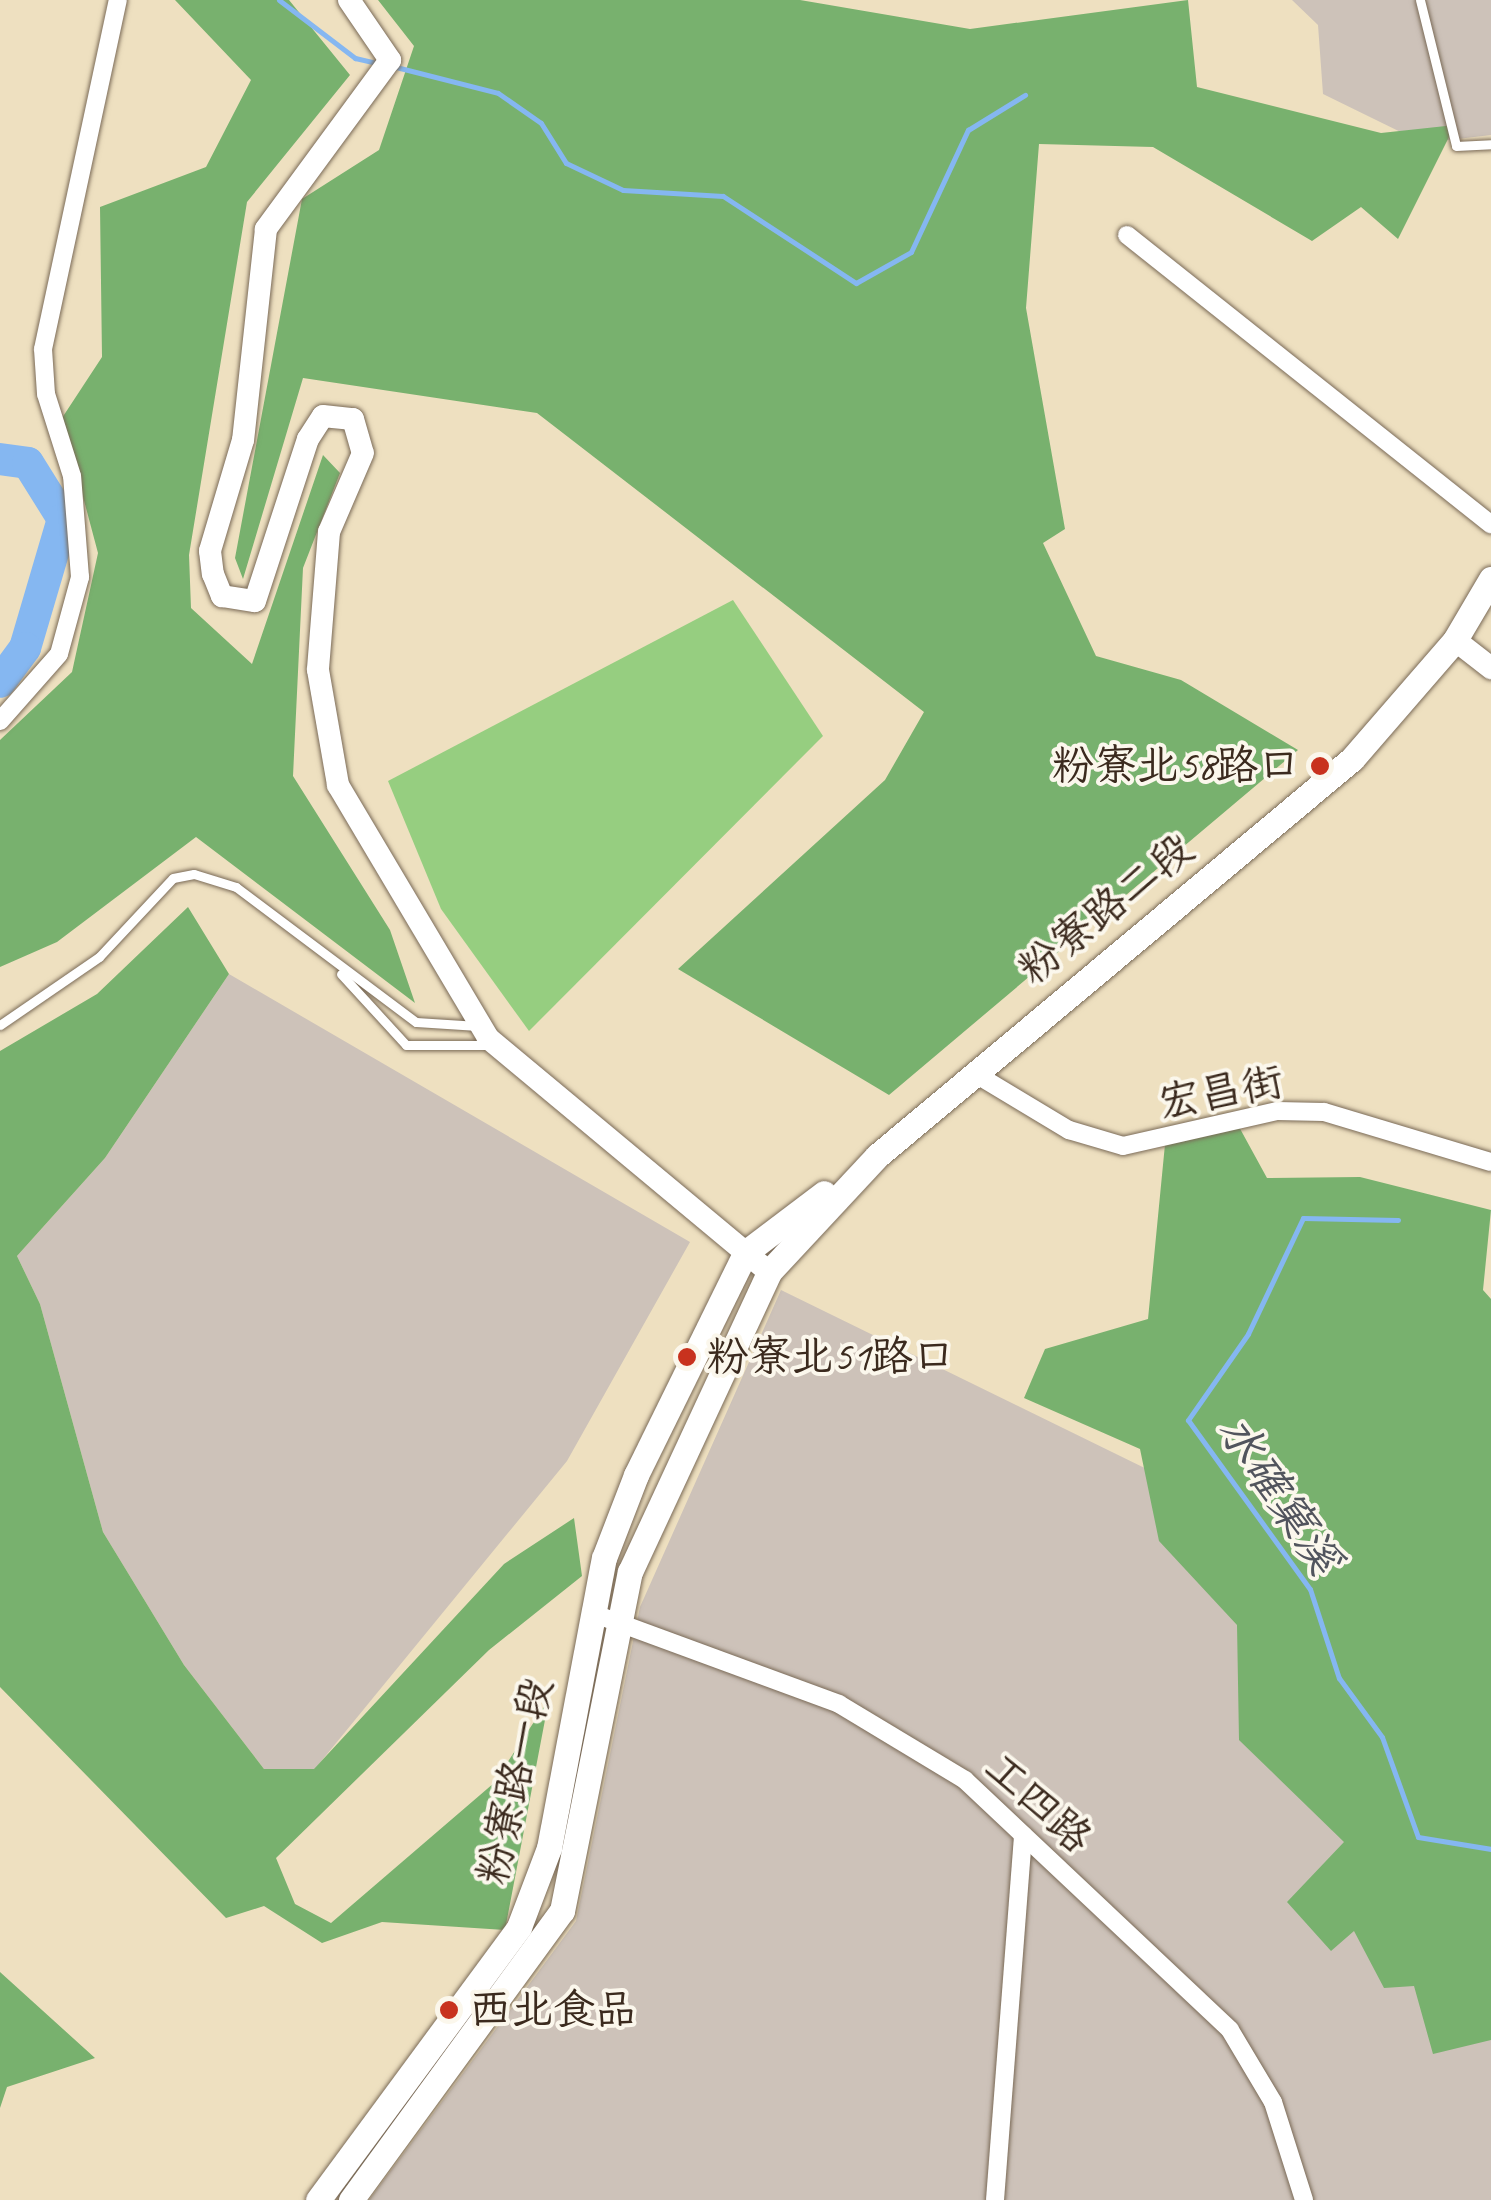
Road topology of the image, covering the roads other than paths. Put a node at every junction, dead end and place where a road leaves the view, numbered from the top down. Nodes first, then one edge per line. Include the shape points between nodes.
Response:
1 (118, 0) edge
2 (349, 0) edge
3 (1420, 0) edge
4 (1491, 144) edge
5 (1127, 234) dead end
6 (1491, 526) edge
7 (1491, 578) edge
8 (1455, 640) junction
9 (1491, 668) edge
10 (0, 722) edge
11 (326, 957) junction
12 (0, 1025) edge
13 (488, 1035) junction
14 (974, 1073) junction
15 (878, 1156) junction
16 (1491, 1162) edge
17 (744, 1252) junction
18 (769, 1272) junction
19 (592, 1613) junction
20 (618, 1619) junction
21 (1024, 1835) junction
22 (318, 2200) edge
23 (351, 2200) edge
24 (994, 2200) edge
25 (1304, 2200) edge

1 - 10 street via 43,349 46,394 72,476 80,577 59,654
2 - 13 street via 387,70 320,146 266,230 243,440 210,551 222,596 255,600 308,439 323,416 353,418 363,452 329,532 324,572 318,670 326,748 338,785
3 - 4 lane via 1456,146
5 - 6 street
7 - 8 main road, 粉寮路二段
8 - 9 street
8 - 14 main road, 粉寮路二段 via 1352,759
11 - 12 lane via 236,887 194,874 158,889 99,957
11 - 13 lane via 416,1022
11 - 13 lane via 406,1045
13 - 17 street
14 - 15 main road, 粉寮路二段
14 - 16 street, 宏昌街 via 1069,1130 1123,1146 1277,1110 1324,1112
15 - 17 main road, 粉寮路二段
15 - 18 main road, 粉寮路二段
17 - 18 street
17 - 19 main road, 粉寮路二段 via 636,1476
18 - 20 main road, 粉寮路二段 via 664,1486
19 - 20 street, 工四路
19 - 22 main road, 粉寮路一段 via 548,1848 519,1927
20 - 21 street, 工四路 via 839,1704 965,1780
20 - 23 main road, 粉寮路一段 via 562,1911
21 - 24 street
21 - 25 street, 工四路 via 1230,2030 1273,2102

